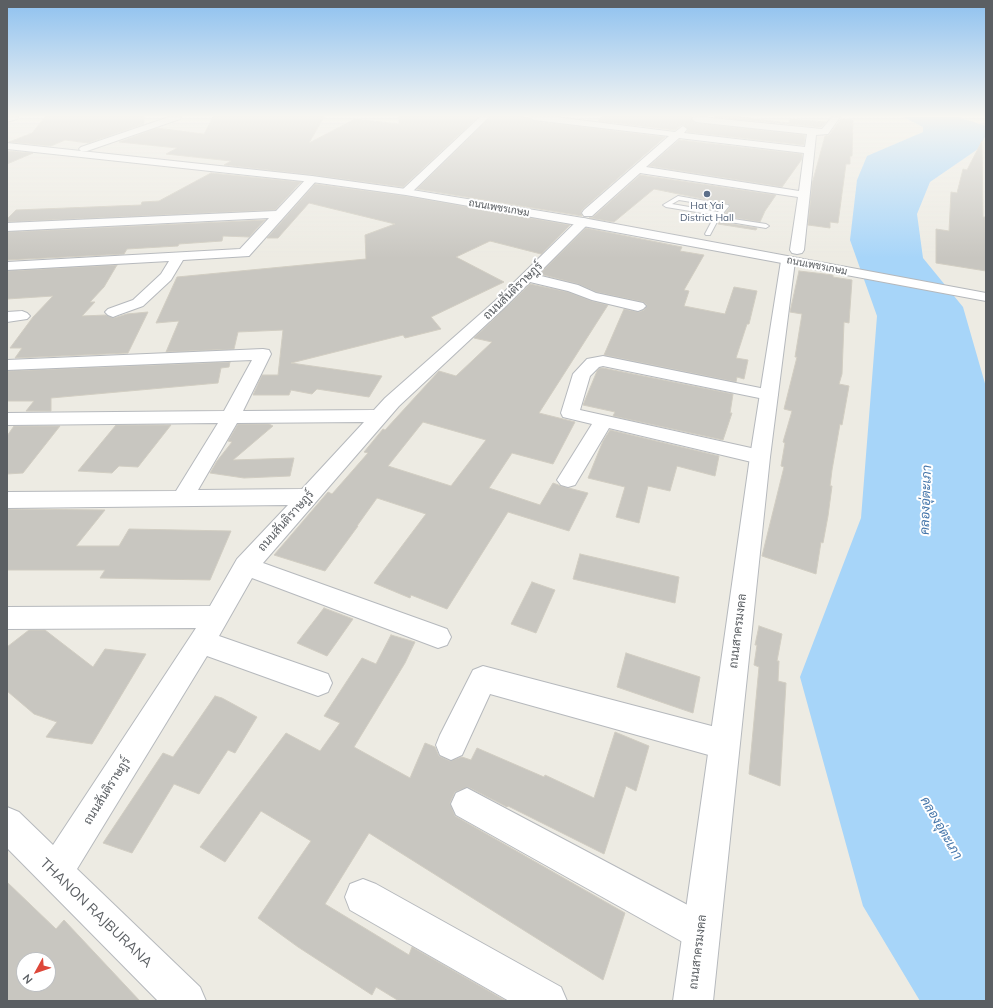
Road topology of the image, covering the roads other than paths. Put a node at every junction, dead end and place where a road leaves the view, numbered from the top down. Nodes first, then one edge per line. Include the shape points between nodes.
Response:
1 (174, 164) edge
2 (213, 164) edge
3 (435, 164) edge
4 (642, 164) edge
5 (808, 164) edge
6 (636, 169) junction
7 (312, 179) junction
8 (410, 187) junction
9 (804, 195) junction
10 (279, 214) junction
11 (718, 216) junction
12 (585, 218) junction
13 (766, 226) dead end
14 (7, 227) edge
15 (708, 234) junction
16 (791, 251) junction
17 (178, 257) junction
18 (830, 262) junction
19 (7, 266) edge
20 (925, 272) dead end
21 (528, 277) junction
22 (986, 297) edge
23 (638, 306) dead end
24 (112, 312) dead end
25 (7, 365) edge
26 (769, 395) junction
27 (379, 416) junction
28 (231, 417) junction
29 (7, 419) edge
30 (603, 421) junction
31 (760, 457) junction
32 (568, 480) dead end
33 (307, 497) junction
34 (182, 498) junction
35 (7, 500) edge
36 (246, 566) junction
37 (217, 617) junction
38 (7, 618) edge
39 (438, 637) dead end
40 (202, 642) junction
41 (318, 683) dead end
42 (723, 744) junction
43 (451, 745) dead end
44 (467, 804) dead end
45 (7, 824) edge
46 (55, 873) junction
47 (363, 897) dead end
48 (701, 932) junction
49 (186, 1001) edge
50 (547, 1001) edge
51 (693, 1001) edge

1 - 7 street, ถนนเพชรเกษม
2 - 8 street, ถนนเพชรเกษม
3 - 8 street
4 - 6 street, ถนนสันติราษฎร์
5 - 9 street, ถนนสาครมงคล
6 - 9 street
6 - 12 street, ถนนสันติราษฎร์
7 - 8 street, ถนนเพชรเกษม
7 - 10 street
8 - 12 street, ถนนเพชรเกษม
9 - 16 street, ถนนสาครมงคล
10 - 14 street
10 - 17 street via 244,253
11 - 11 lane via 726,206 678,198 666,205
11 - 13 lane
11 - 15 lane
12 - 15 street, ถนนเพชรเกษม
12 - 16 street, ถนนเพชรเกษม
12 - 21 street, ถนนสันติราษฎร์
15 - 16 street, ถนนเพชรเกษม
16 - 18 street, ถนนเพชรเกษม
16 - 26 street, ถนนสาครมงคล
17 - 19 street
17 - 24 street via 166,277 138,303
18 - 20 street, ถนนเพชรเกษม
18 - 22 street, ถนนเพชรเกษม
21 - 23 street via 573,288 592,296
21 - 27 street, ถนนสันติราษฎร์
25 - 28 street via 263,354
26 - 30 street via 603,361 593,363 582,374 570,413
26 - 31 street, ถนนสาครมงคล
27 - 28 street
27 - 33 street, ถนนสันติราษฎร์
28 - 29 street
28 - 34 street
30 - 31 street
30 - 32 street
31 - 42 street, ถนนสาครมงคล
33 - 34 street
33 - 36 street, ถนนสันติราษฎร์
34 - 35 street
36 - 37 street, ถนนสันติราษฎร์
36 - 39 street
37 - 38 street
37 - 40 street, ถนนสันติราษฎร์
40 - 41 street
40 - 46 street, ถนนสันติราษฎร์
42 - 43 street via 483,679
42 - 48 street, ถนนสาครมงคล
44 - 48 street
45 - 46 street, THANON RAJBURANA
46 - 49 street, THANON RAJBURANA
47 - 50 street
48 - 51 street, ถนนสาครมงคล

